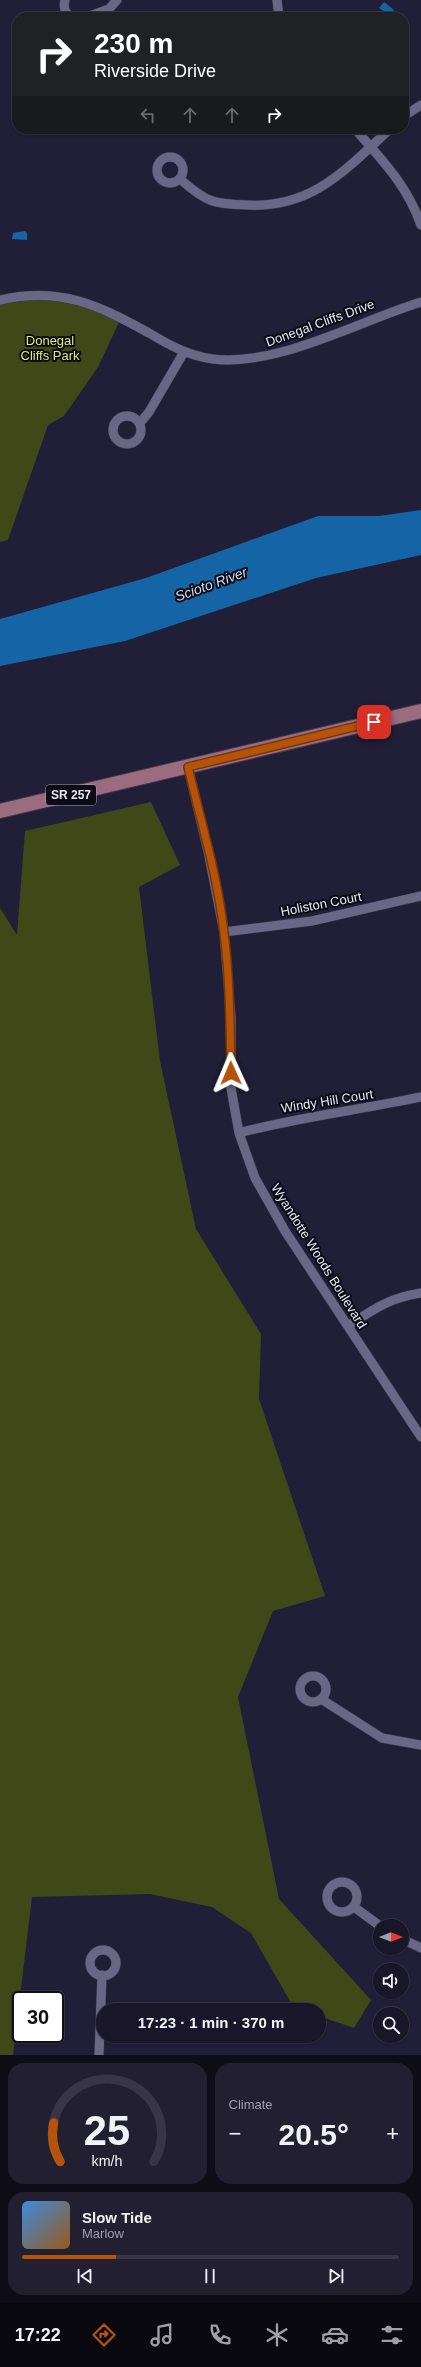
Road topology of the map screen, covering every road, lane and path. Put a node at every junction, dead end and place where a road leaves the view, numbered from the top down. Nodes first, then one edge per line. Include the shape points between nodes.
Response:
1 (64, 0) edge
2 (117, 0) edge
3 (278, 0) edge
4 (66, 12) edge
5 (100, 12) edge
6 (279, 12) edge
7 (421, 106) edge
8 (409, 113) edge
9 (359, 134) edge
10 (385, 134) edge
11 (371, 147) junction
12 (180, 179) dead end
13 (421, 225) edge
14 (0, 300) edge
15 (421, 302) edge
16 (184, 352) junction
17 (140, 424) dead end
18 (421, 711) edge
19 (188, 767) junction
20 (0, 811) edge
21 (421, 896) edge
22 (224, 932) junction
23 (421, 1097) edge
24 (239, 1133) junction
25 (421, 1293) edge
26 (348, 1326) junction
27 (421, 1437) edge
28 (321, 1699) dead end
29 (421, 1745) edge
30 (354, 1907) dead end
31 (373, 1921) edge
32 (409, 1942) edge
33 (421, 1948) edge
34 (102, 1976) dead end
35 (99, 2055) edge

1 - 4 street
2 - 5 street via 109,9
3 - 6 street
7 - 8 street
9 - 11 street
10 - 11 street
11 - 12 street via 320,189 293,201 278,204 264,206 213,203
11 - 13 street via 389,166 414,206
14 - 16 street, Donegal Cliffs Drive via 14,297 63,296 108,311
15 - 16 street, Donegal Cliffs Drive via 284,352 266,356 234,360 213,359
16 - 17 street
18 - 19 main road, SR 257
19 - 20 main road, SR 257
19 - 22 street, Wyandotte Woods Boulevard
21 - 22 street, Holiston Court via 312,921
22 - 24 street, Wyandotte Woods Boulevard via 231,1018 231,1088
23 - 24 street, Windy Hill Court via 350,1112 275,1123
24 - 26 street, Wyandotte Woods Boulevard via 254,1178 285,1231
25 - 26 street via 400,1296
26 - 27 street, Wyandotte Woods Boulevard
28 - 29 street via 382,1738
30 - 31 street
32 - 33 street
34 - 35 street

